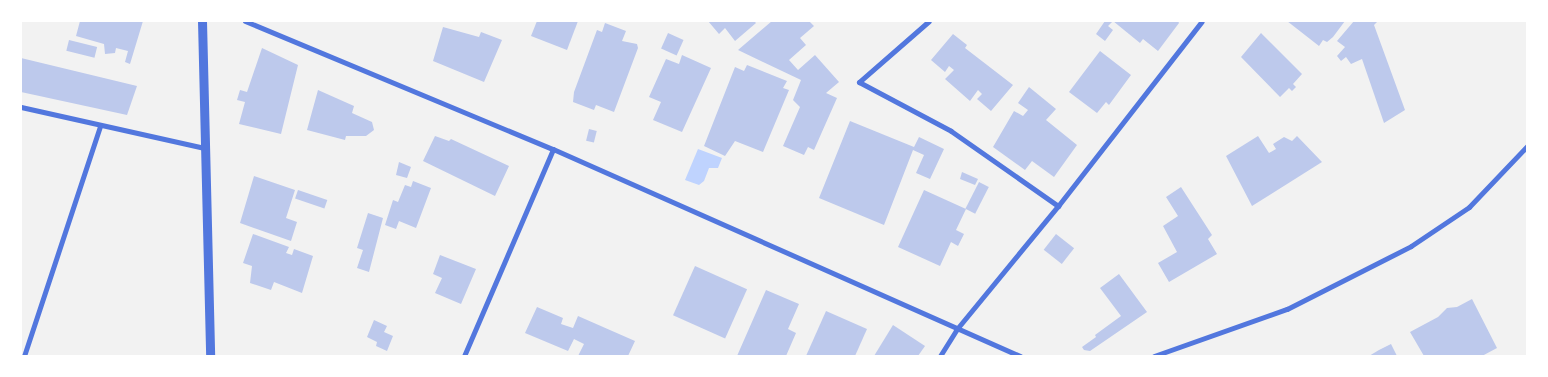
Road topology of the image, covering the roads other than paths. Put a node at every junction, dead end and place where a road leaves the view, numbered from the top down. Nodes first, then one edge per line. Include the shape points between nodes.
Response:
1 (202, 21) edge
2 (245, 21) edge
3 (929, 21) edge
4 (1202, 21) edge
5 (21, 107) edge
6 (100, 126) junction
7 (1527, 146) edge
8 (204, 148) junction
9 (553, 149) junction
10 (1058, 206) junction
11 (956, 330) junction
12 (24, 356) edge
13 (210, 356) edge
14 (464, 356) edge
15 (940, 356) edge
16 (1020, 356) edge
17 (1154, 356) edge

1 - 8 street
2 - 9 street
3 - 10 street via 859,82 951,131
4 - 10 street
5 - 6 street
6 - 8 street
6 - 12 street
7 - 17 street via 1469,207 1411,246 1287,309
8 - 13 street
9 - 11 street
9 - 14 street
10 - 11 street
11 - 15 street
11 - 16 street

